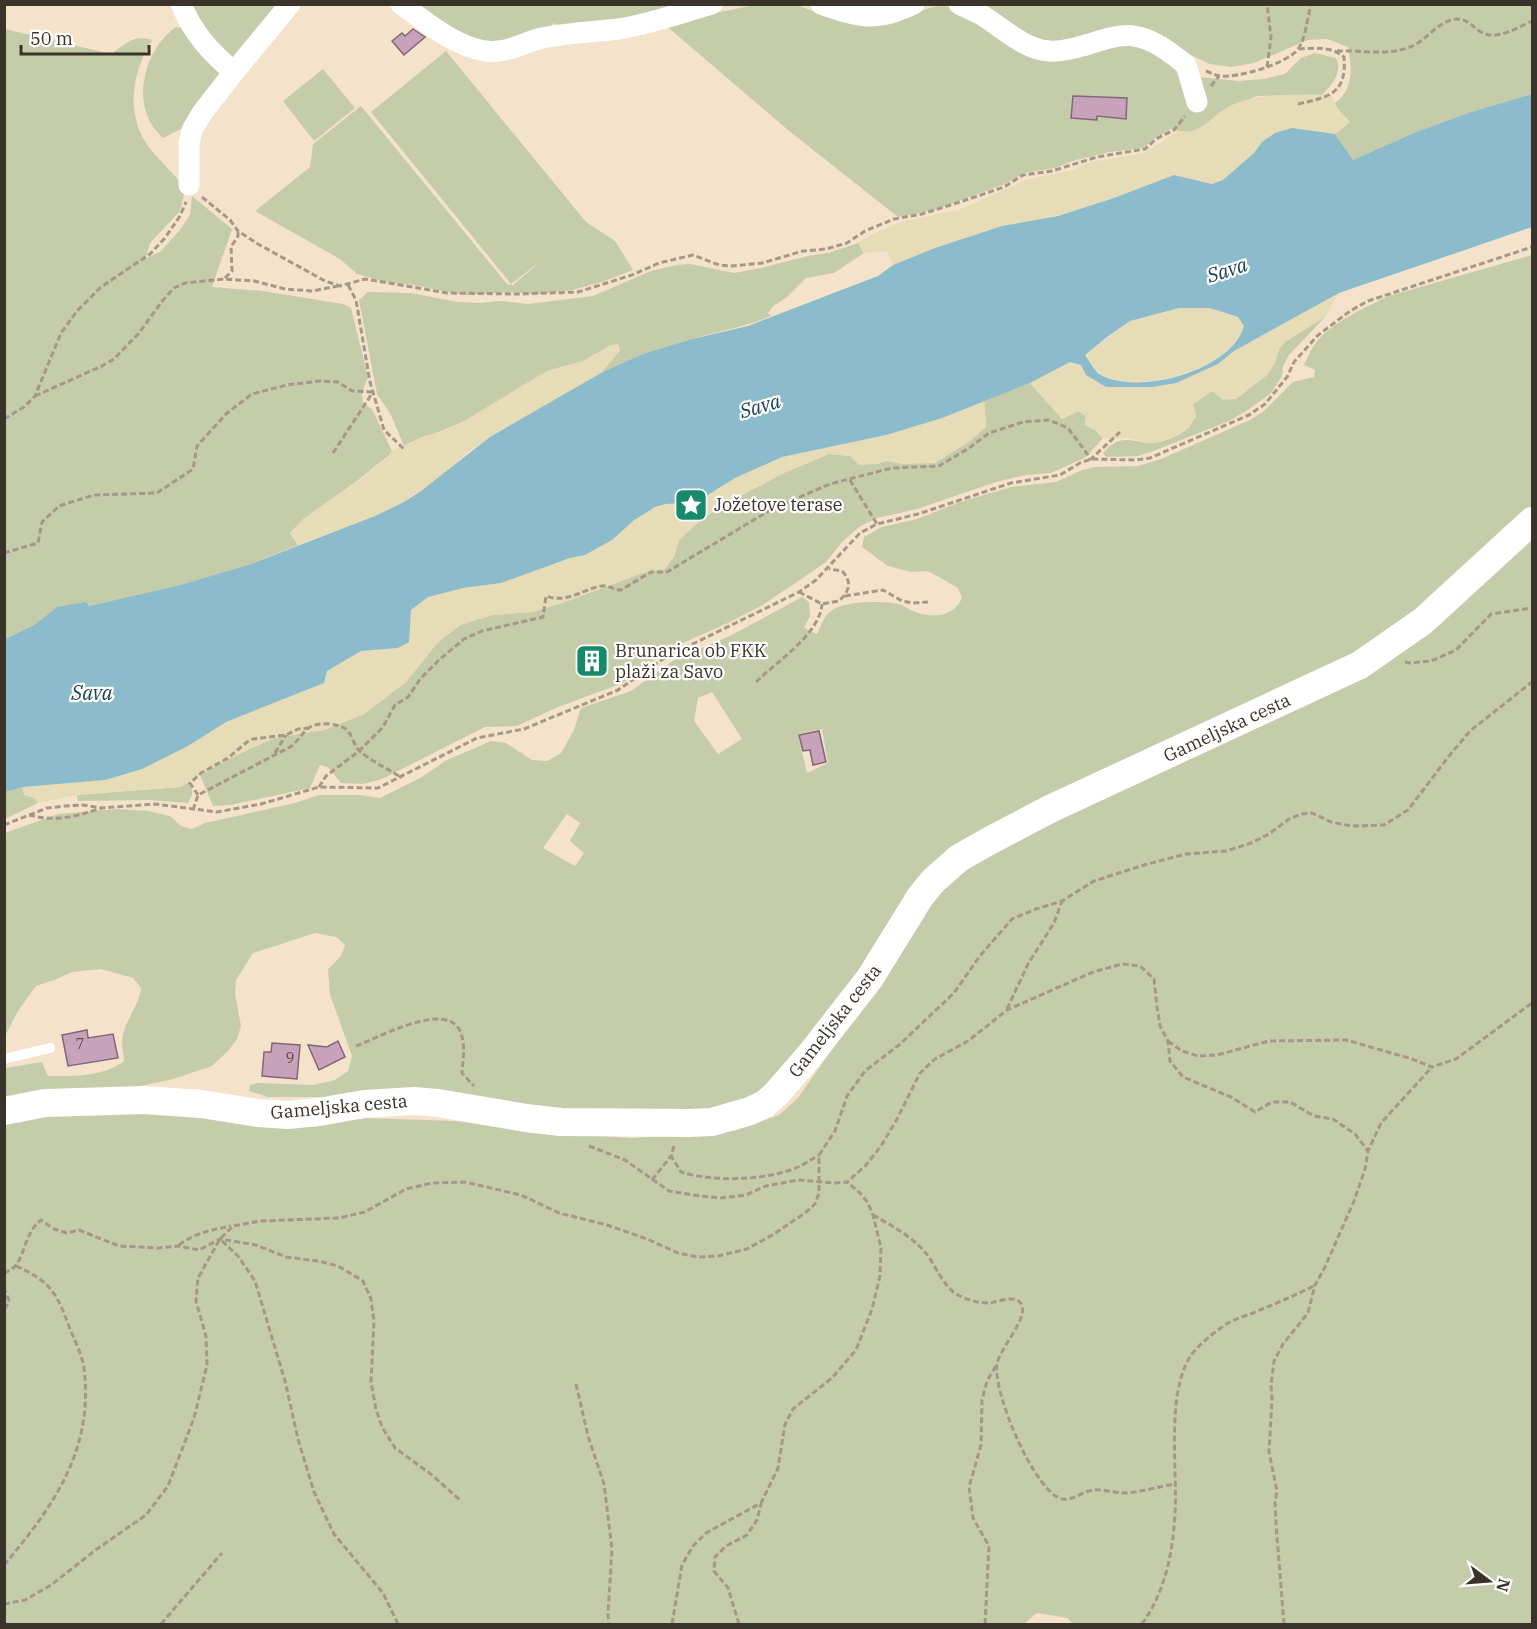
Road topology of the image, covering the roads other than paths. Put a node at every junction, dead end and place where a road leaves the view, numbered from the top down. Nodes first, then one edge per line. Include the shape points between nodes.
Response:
1 (181, 4) edge
2 (290, 4) edge
3 (401, 4) edge
4 (711, 4) edge
5 (821, 4) edge
6 (914, 4) edge
7 (959, 4) edge
8 (234, 72) junction
9 (1197, 102) dead end
10 (189, 185) road end
11 (1533, 521) edge
12 (50, 1048) dead end
13 (4, 1059) edge
14 (4, 1111) edge

1 - 8 street via 190,26
2 - 8 street
3 - 4 street via 463,44 484,51 515,49 539,39 572,33 621,28
5 - 6 street via 858,16 879,16
7 - 9 street via 1027,45 1047,51 1069,50 1116,37 1148,39 1186,65
8 - 10 street via 192,130
11 - 14 street, Gameljska cesta via 1430,615 1380,652 1323,684 1050,809 959,858 920,897 870,978 777,1094 765,1104 733,1118 688,1124 561,1122 438,1103 390,1101 272,1115 201,1104 124,1100 45,1103
12 - 13 lane

